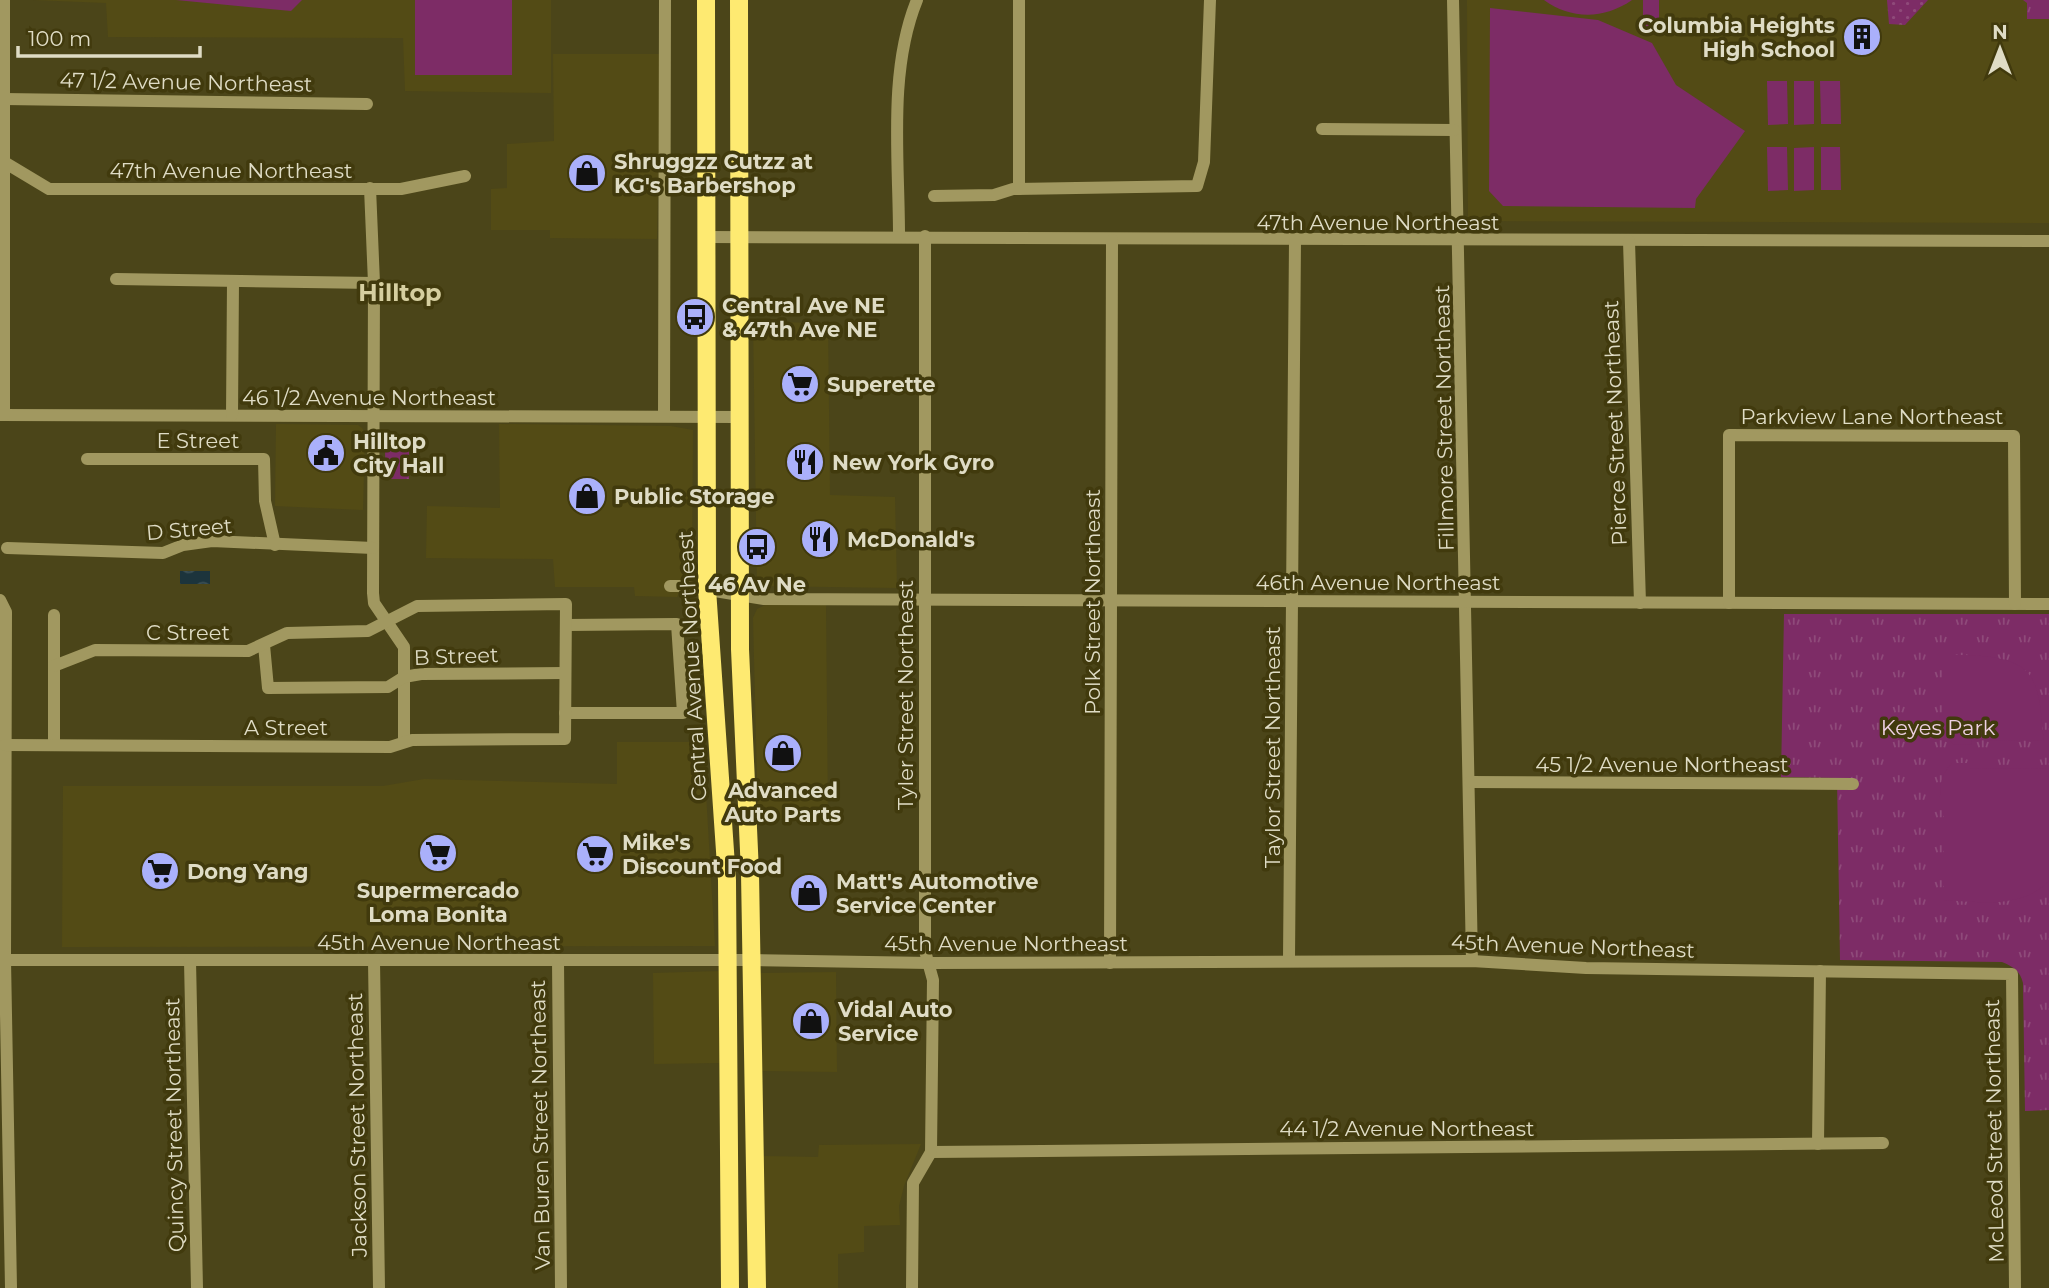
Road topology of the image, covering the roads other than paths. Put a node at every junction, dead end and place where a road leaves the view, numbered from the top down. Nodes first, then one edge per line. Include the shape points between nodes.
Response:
1 (4, 0) edge
2 (665, 0) edge
3 (706, 0) edge
4 (739, 0) edge
5 (916, 0) edge
6 (1019, 0) edge
7 (1210, 0) edge
8 (1453, 0) edge
9 (2, 52) edge
10 (4, 99) junction
11 (367, 104) dead end
12 (1322, 129) dead end
13 (1454, 130) junction
14 (4, 162) junction
15 (465, 176) dead end
16 (370, 188) junction
17 (1019, 189) junction
18 (934, 196) dead end
19 (2, 232) edge
20 (899, 235) junction
21 (739, 236) junction
22 (925, 236) junction
23 (706, 237) junction
24 (1112, 240) junction
25 (1295, 241) junction
26 (1460, 241) junction
27 (1629, 241) junction
28 (2049, 242) edge
29 (116, 279) dead end
30 (233, 282) junction
31 (374, 283) junction
32 (2, 415) edge
33 (232, 415) junction
34 (372, 416) junction
35 (664, 416) junction
36 (706, 417) junction
37 (739, 417) junction
38 (87, 459) dead end
39 (275, 545) junction
40 (7, 548) dead end
41 (373, 548) junction
42 (670, 586) dead end
43 (707, 589) junction
44 (739, 595) junction
45 (925, 599) junction
46 (1, 600) edge
47 (1111, 600) junction
48 (1292, 601) junction
49 (1466, 602) junction
50 (1640, 603) junction
51 (1729, 603) junction
52 (2015, 604) junction
53 (2049, 604) edge
54 (54, 615) dead end
55 (386, 622) junction
56 (567, 625) junction
57 (264, 645) junction
58 (54, 666) junction
59 (565, 673) junction
60 (404, 677) junction
61 (565, 713) junction
62 (404, 742) junction
63 (54, 744) junction
64 (5, 745) junction
65 (1470, 782) junction
66 (1853, 784) dead end
67 (3, 960) edge
68 (729, 960) junction
69 (750, 960) junction
70 (1289, 960) junction
71 (190, 961) junction
72 (374, 961) junction
73 (558, 961) junction
74 (1472, 961) junction
75 (929, 963) junction
76 (1110, 963) junction
77 (1820, 971) junction
78 (2012, 974) joint
79 (1883, 1143) dead end
80 (1818, 1144) junction
81 (931, 1152) junction
82 (11, 1288) edge
83 (197, 1288) edge
84 (379, 1288) edge
85 (561, 1288) edge
86 (730, 1288) edge
87 (757, 1288) edge
88 (912, 1288) edge
89 (2015, 1288) edge

1 - 9 street
2 - 35 street
3 - 23 main road, Central Avenue Northeast
4 - 21 main road
5 - 20 street via 899,61
6 - 17 street
7 - 17 street via 1205,162 1197,186
8 - 13 street, Fillmore Street Northeast
9 - 10 street
10 - 11 street, 47 1/2 Avenue Northeast
10 - 14 street
12 - 13 street
13 - 26 street, Fillmore Street Northeast
14 - 16 street, 47th Avenue Northeast via 49,189
14 - 19 street
15 - 16 street, 47th Avenue Northeast via 401,189
16 - 31 street
17 - 18 street via 994,195
19 - 32 street
20 - 21 street, 47th Avenue Northeast
20 - 22 street, 47th Avenue Northeast
21 - 23 street, 47th Avenue Northeast
21 - 37 main road
22 - 24 street, 47th Avenue Northeast
22 - 45 street, Tyler Street Northeast
23 - 36 main road, Central Avenue Northeast
24 - 25 street, 47th Avenue Northeast
24 - 47 street, Polk Street Northeast
25 - 26 street, 47th Avenue Northeast
25 - 48 street, Taylor Street Northeast
26 - 27 street, 47th Avenue Northeast
26 - 49 street, Fillmore Street Northeast
27 - 28 street, 47th Avenue Northeast
27 - 50 street, Pierce Street Northeast
29 - 30 street
30 - 31 street
30 - 33 street
31 - 34 street
32 - 33 street, 46 1/2 Avenue Northeast
33 - 34 street, 46 1/2 Avenue Northeast
34 - 35 street, 46 1/2 Avenue Northeast
34 - 41 street
35 - 36 street, 46 1/2 Avenue Northeast
36 - 37 street, 46 1/2 Avenue Northeast
36 - 43 main road, Central Avenue Northeast
37 - 44 main road
38 - 39 street, E Street via 264,459 265,501
39 - 40 street, D Street via 212,541 163,553
39 - 41 street, D Street
41 - 55 street via 374,603
42 - 43 street, 46th Avenue Northeast
43 - 44 street, 46th Avenue Northeast
43 - 68 main road, Central Avenue Northeast
44 - 45 street, 46th Avenue Northeast
44 - 69 main road
45 - 47 street, 46th Avenue Northeast
45 - 75 street, Tyler Street Northeast via 925,951
46 - 64 street via 6,612
47 - 48 street, 46th Avenue Northeast
47 - 76 street, Polk Street Northeast
48 - 49 street, 46th Avenue Northeast
48 - 70 street, Taylor Street Northeast
49 - 50 street, 46th Avenue Northeast
49 - 65 street, Fillmore Street Northeast
50 - 51 street, 46th Avenue Northeast
51 - 52 street, 46th Avenue Northeast
51 - 52 street, Parkview Lane Northeast via 1729,435 2014,436
52 - 53 street, 46th Avenue Northeast
54 - 58 street
55 - 56 street, C Street via 416,606 566,604
55 - 57 street, C Street via 368,631 287,633
55 - 60 street via 404,647
56 - 59 street
56 - 61 street via 677,624 683,713
57 - 58 street, C Street via 248,651 95,650
57 - 60 street, B Street via 268,688 388,687
58 - 63 street
59 - 60 street, B Street
59 - 61 street
60 - 62 street
61 - 62 street, A Street via 565,740
62 - 63 street, A Street via 390,747
63 - 64 street, A Street
64 - 67 street
65 - 66 street, 45 1/2 Avenue Northeast
65 - 74 street, Fillmore Street Northeast
67 - 71 street, 45th Avenue Northeast
67 - 82 street
68 - 69 street, 45th Avenue Northeast
68 - 73 street, 45th Avenue Northeast
68 - 86 main road, Central Avenue Northeast
69 - 75 street, 45th Avenue Northeast
69 - 87 main road
70 - 74 street, 45th Avenue Northeast
70 - 76 street, 45th Avenue Northeast
71 - 72 street, 45th Avenue Northeast
71 - 83 street, Quincy Street Northeast
72 - 73 street, 45th Avenue Northeast
72 - 84 street, Jackson Street Northeast
73 - 85 street, Van Buren Street Northeast
74 - 77 street, 45th Avenue Northeast via 1587,968
75 - 76 street, 45th Avenue Northeast
75 - 81 street, Tyler Street Northeast via 933,980
77 - 78 street, 45th Avenue Northeast
77 - 80 street
78 - 89 street, McLeod Street Northeast
79 - 80 street, 44 1/2 Avenue Northeast
80 - 81 street, 44 1/2 Avenue Northeast
81 - 88 street via 913,1183

